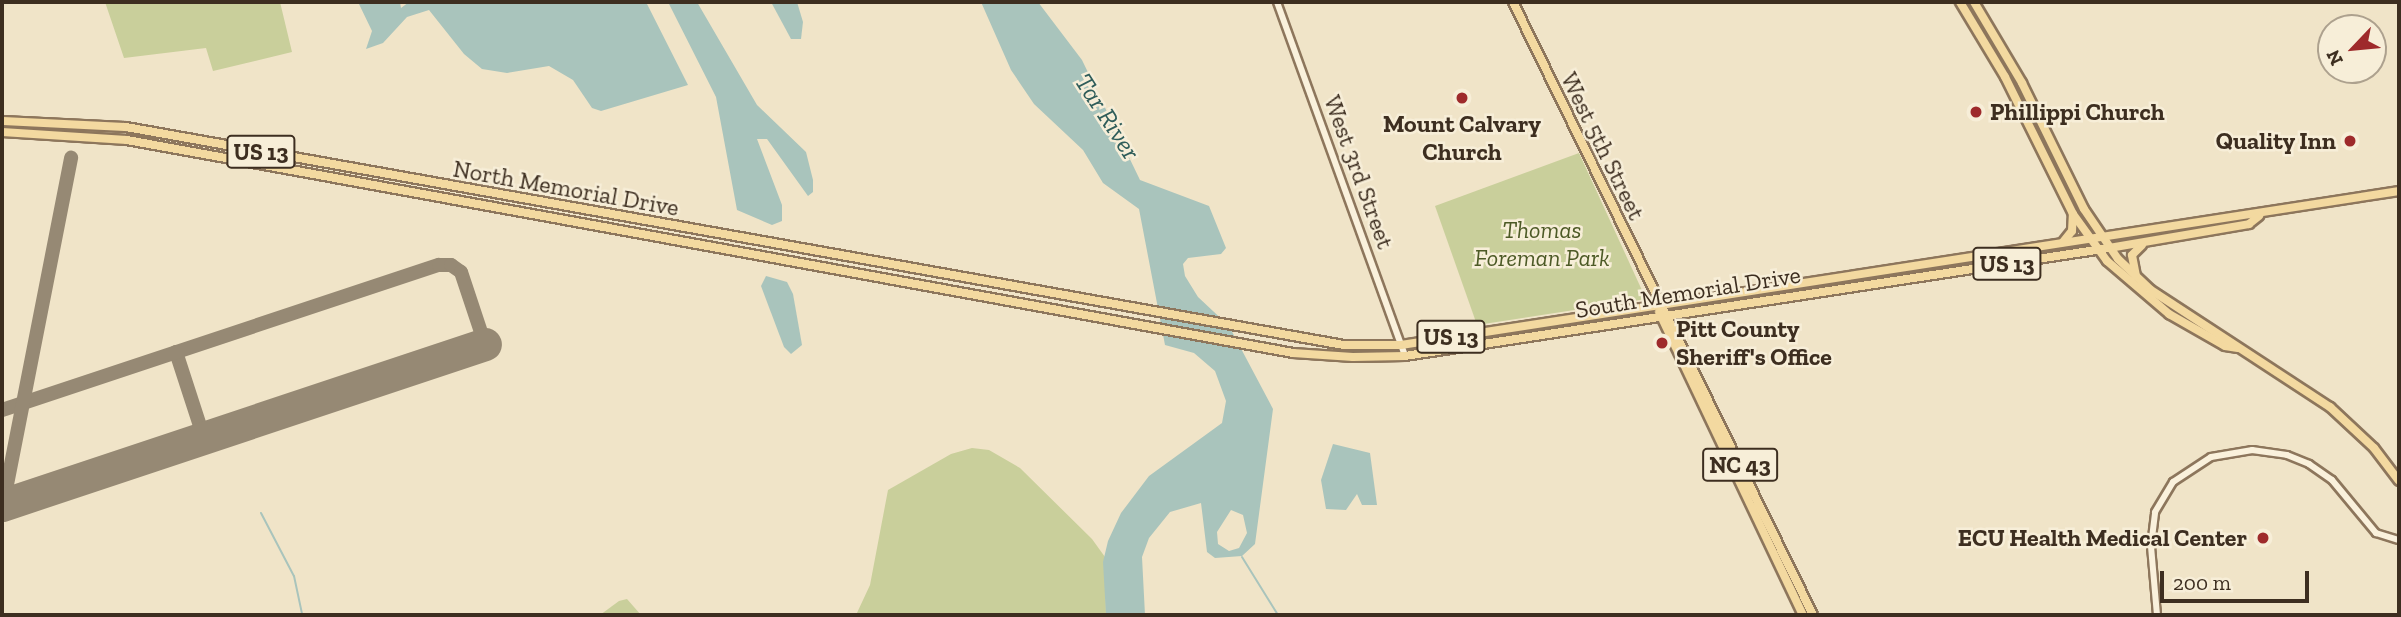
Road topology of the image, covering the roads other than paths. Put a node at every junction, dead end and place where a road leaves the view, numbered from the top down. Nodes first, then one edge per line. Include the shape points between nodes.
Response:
1 (1276, 2) edge
2 (1513, 2) edge
3 (1960, 2) edge
4 (1974, 2) edge
5 (2, 121) edge
6 (2, 132) edge
7 (315, 162) junction
8 (313, 174) junction
9 (2399, 191) edge
10 (2073, 214) junction
11 (2259, 216) junction
12 (2101, 236) junction
13 (2088, 238) junction
14 (2063, 242) junction
15 (2144, 243) junction
16 (2109, 248) junction
17 (2097, 250) junction
18 (2137, 279) junction
19 (1659, 306) junction
20 (1121, 308) joint
21 (1664, 316) junction
22 (1119, 320) joint
23 (1401, 345) junction
24 (2239, 348) junction
25 (1405, 356) junction
26 (2399, 481) edge
27 (1765, 537) junction
28 (2399, 540) edge
29 (1805, 598) junction
30 (1805, 615) edge
31 (1813, 615) edge
32 (2157, 615) edge

1 - 23 street, West 3rd Street
2 - 19 main road, West 5th Street
3 - 10 main road via 2006,79
4 - 12 main road
5 - 7 main road, North Memorial Drive / US 13 via 126,127
6 - 8 main road, North Memorial Drive / US 13 via 95,135
7 - 8 main road
7 - 20 main road, North Memorial Drive / US 13
8 - 22 main road, North Memorial Drive / US 13
9 - 11 main road, South Memorial Drive / US 13
10 - 13 main road
10 - 14 main road via 2072,230
11 - 12 main road, South Memorial Drive / US 13 via 2247,213
11 - 15 main road, South Memorial Drive / US 13 via 2249,224
12 - 13 main road, South Memorial Drive / US 13
12 - 16 main road
13 - 14 main road, South Memorial Drive / US 13
13 - 17 main road
14 - 19 main road, South Memorial Drive / US 13
15 - 16 main road, South Memorial Drive / US 13
15 - 18 main road via 2132,255
16 - 17 main road, South Memorial Drive / US 13
16 - 18 main road
17 - 21 main road, South Memorial Drive / US 13
17 - 24 main road via 2158,306 2225,346
18 - 24 main road
19 - 21 main road, West 5th Street / NC 43
19 - 23 main road, South Memorial Drive / US 13
20 - 23 main road, South Memorial Drive / US 13 via 1325,344
21 - 25 main road, South Memorial Drive / US 13
21 - 27 main road, West 5th Street / NC 43
21 - 29 main road, West 5th Street / NC 43
22 - 25 main road, South Memorial Drive / US 13 via 1330,356
23 - 25 street, West 3rd Street
24 - 26 main road via 2330,407 2368,441
27 - 29 main road via 1771,538
27 - 30 main road, West 5th Street / NC 43
28 - 32 street via 2376,533 2332,480 2309,464 2252,450 2211,457 2174,482 2155,512 2151,546
29 - 31 main road, West 5th Street / NC 43

